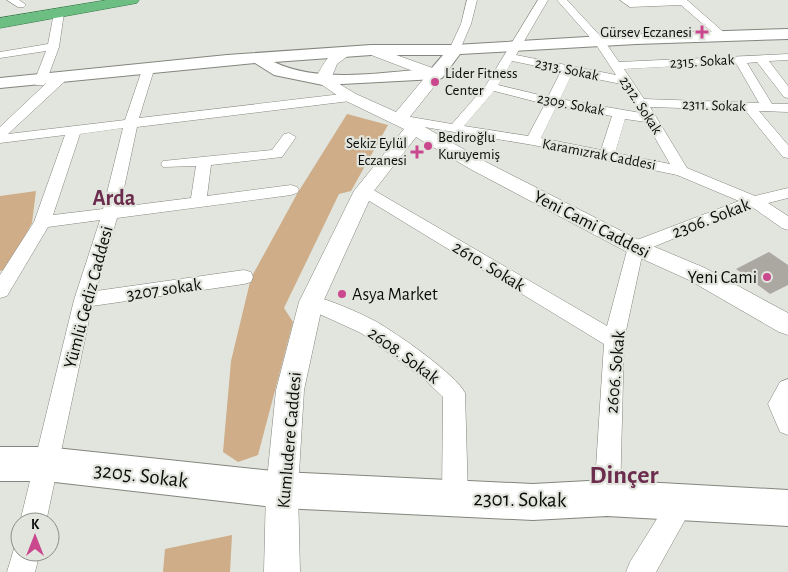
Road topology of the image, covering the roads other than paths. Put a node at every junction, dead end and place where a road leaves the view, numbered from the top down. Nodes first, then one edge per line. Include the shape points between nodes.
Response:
1 (50, 0) edge
2 (70, 0) edge
3 (108, 0) edge
4 (132, 0) edge
5 (472, 0) edge
6 (543, 0) edge
7 (562, 0) edge
8 (625, 0) edge
9 (682, 1) edge
10 (17, 2) edge
11 (0, 8) edge
12 (0, 12) edge
13 (59, 13) junction
14 (0, 19) edge
15 (0, 24) edge
16 (788, 34) edge
17 (723, 36) junction
18 (599, 41) junction
19 (54, 47) junction
20 (371, 50) junction
21 (455, 50) junction
22 (346, 52) junction
23 (512, 52) junction
24 (0, 55) edge
25 (788, 57) edge
26 (739, 58) junction
27 (760, 58) junction
28 (262, 62) junction
29 (615, 66) junction
30 (568, 70) junction
31 (147, 73) junction
32 (436, 74) junction
33 (61, 77) junction
34 (41, 80) junction
35 (323, 80) junction
36 (626, 81) junction
37 (0, 83) edge
38 (0, 87) edge
39 (491, 87) junction
40 (788, 94) edge
41 (350, 97) junction
42 (552, 102) junction
43 (641, 103) junction
44 (748, 106) junction
45 (768, 107) junction
46 (788, 108) edge
47 (620, 113) junction
48 (652, 119) junction
49 (131, 123) junction
50 (407, 124) junction
51 (455, 128) junction
52 (74, 130) junction
53 (0, 134) edge
54 (289, 137) dead end
55 (0, 139) edge
56 (533, 141) junction
57 (788, 154) edge
58 (607, 155) junction
59 (204, 161) junction
60 (168, 164) dead end
61 (681, 171) junction
62 (291, 190) dead end
63 (364, 191) junction
64 (788, 193) edge
65 (754, 201) junction
66 (198, 202) junction
67 (110, 213) junction
68 (42, 222) junction
69 (788, 224) edge
70 (635, 247) junction
71 (244, 278) dead end
72 (0, 291) edge
73 (84, 300) junction
74 (311, 302) junction
75 (788, 325) edge
76 (614, 340) junction
77 (0, 464) edge
78 (46, 464) junction
79 (282, 490) junction
80 (455, 498) junction
81 (607, 498) junction
82 (682, 502) junction
83 (788, 508) edge
84 (35, 512) edge
85 (282, 572) edge
86 (640, 572) edge

1 - 10 highway
2 - 12 highway
3 - 14 highway
4 - 13 highway
5 - 21 street
6 - 23 street
7 - 18 street
8 - 9 street via 630,4
9 - 17 street
10 - 11 highway
13 - 15 highway
13 - 19 street
16 - 17 main road
17 - 18 main road
18 - 23 main road
18 - 29 street, 2312. Sokak
19 - 24 street
19 - 34 street
20 - 21 main road
20 - 22 main road
20 - 32 street
21 - 23 main road
21 - 32 main road
22 - 28 main road
22 - 33 main road
22 - 35 street via 331,62
23 - 30 street, 2313. Sokak
23 - 39 street
25 - 27 street, 2315. Sokak
26 - 27 street, 2315. Sokak
26 - 29 street, 2315. Sokak
26 - 45 street
27 - 40 street
28 - 31 main road
28 - 35 main road via 280,71
29 - 36 street, 2312. Sokak
30 - 36 street, 2313. Sokak
30 - 42 street
31 - 33 main road
31 - 49 street, Yümlü Gediz Caddesi
32 - 35 main road
32 - 50 street, Kumludere Caddesi
33 - 34 main road
33 - 53 street
34 - 37 main road
34 - 38 main road
35 - 41 street, Yeni Cami Caddesi
36 - 43 street, 2312. Sokak
39 - 42 street, 2309. Sokak
39 - 51 street
41 - 49 street
41 - 50 street, Yeni Cami Caddesi
42 - 47 street, 2309. Sokak
42 - 56 street
43 - 44 street, 2311. Sokak
43 - 48 street, 2312. Sokak
44 - 45 street, 2311. Sokak
44 - 57 street
45 - 46 street, 2311. Sokak
47 - 48 street, 2309. Sokak
47 - 58 street
48 - 61 street, 2312. Sokak
49 - 52 street
49 - 67 street, Yümlü Gediz Caddesi
50 - 51 street, Karamızrak Caddesi
50 - 63 street, Kumludere Caddesi
50 - 70 street, Yeni Cami Caddesi via 479,166
51 - 56 street, Karamızrak Caddesi
52 - 55 street
52 - 68 street
54 - 59 street via 278,154
56 - 58 street, Karamızrak Caddesi
58 - 61 street, Karamızrak Caddesi
59 - 60 street
59 - 66 street
61 - 65 street, Karamızrak Caddesi
62 - 66 street
63 - 74 street, Kumludere Caddesi
63 - 76 street, 2610. Sokak
64 - 65 street, 2306. Sokak
65 - 69 street, Karamızrak Caddesi
65 - 70 street, 2306. Sokak
66 - 67 street
67 - 68 street
67 - 73 street, Yümlü Gediz Caddesi
68 - 72 street
70 - 75 street, Yeni Cami Caddesi via 697,274
70 - 76 street, 2606. Sokak
71 - 73 street, 3207 sokak
73 - 78 street, Yümlü Gediz Caddesi
74 - 79 street, Kumludere Caddesi via 290,390
74 - 80 street, 2608. Sokak via 368,327 431,372 454,393
76 - 81 street, 2606. Sokak
77 - 78 main road, 3205. Sokak
78 - 79 main road, 3205. Sokak
78 - 84 street, Yümlü Gediz Caddesi
79 - 80 main road, 2301. Sokak
79 - 85 street, Kumludere Caddesi
80 - 81 main road, 2301. Sokak via 533,502
81 - 82 main road, 2301. Sokak
82 - 83 main road, 2301. Sokak
82 - 86 street

